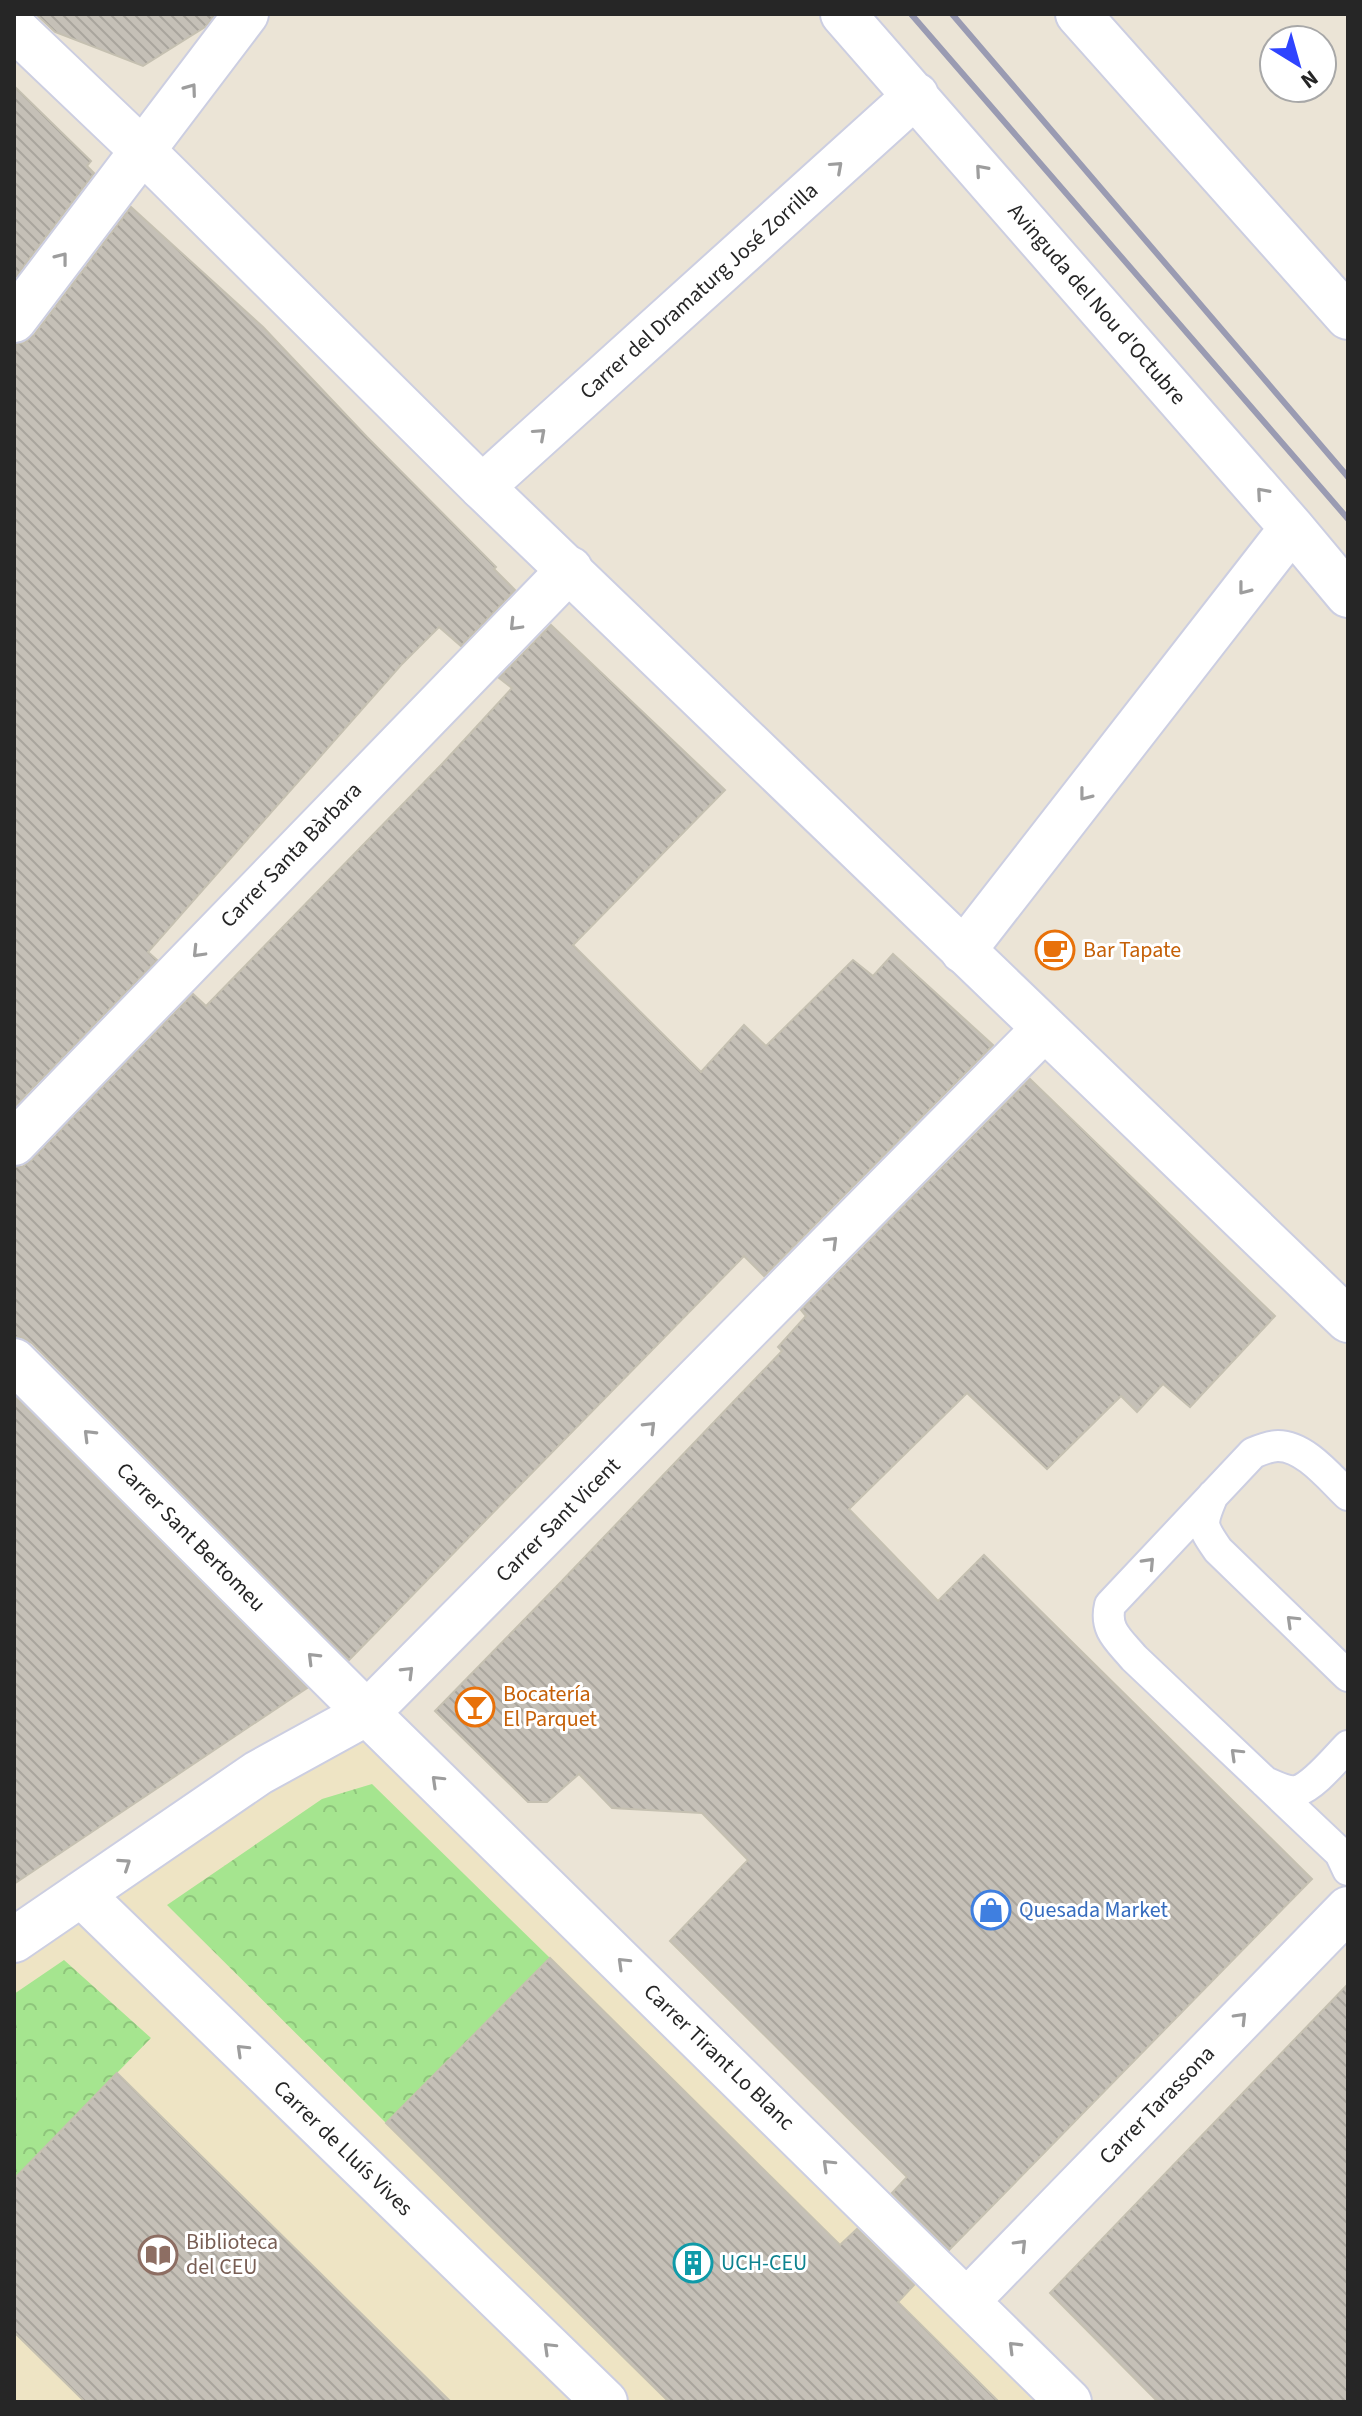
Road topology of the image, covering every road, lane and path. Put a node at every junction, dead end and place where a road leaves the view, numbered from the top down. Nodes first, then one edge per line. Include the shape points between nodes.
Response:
1 (246, 14) edge
2 (843, 14) edge
3 (1078, 14) edge
4 (14, 28) edge
5 (916, 95) junction
6 (144, 152) junction
7 (1348, 317) edge
8 (14, 320) edge
9 (482, 487) junction
10 (1292, 528) junction
11 (570, 569) junction
12 (1348, 595) edge
13 (963, 951) junction
14 (1044, 1029) junction
15 (14, 1143) edge
16 (1348, 1320) edge
17 (14, 1361) edge
18 (1213, 1495) junction
19 (1348, 1495) edge
20 (1348, 1676) edge
21 (367, 1713) junction
22 (1348, 1746) edge
23 (1265, 1782) junction
24 (1348, 1870) edge
25 (81, 1894) junction
26 (1346, 1905) edge
27 (14, 1940) edge
28 (967, 2301) junction
29 (605, 2402) edge
30 (1069, 2402) edge

6 -> 1 street
2 - 5 street, Avinguda del Nou d'Octubre
3 - 7 street
4 - 6 street
9 -> 5 street, Carrer del Dramaturg José Zorrilla
10 -> 5 street, Avinguda del Nou d'Octubre
8 -> 6 street
6 - 9 street
9 - 11 street
10 - 12 street, Avinguda del Nou d'Octubre
10 -> 13 street
11 - 13 street
11 -> 15 street, Carrer Santa Bàrbara
13 - 14 street
14 - 16 street
21 -> 14 street, Carrer Sant Vicent
21 -> 17 street, Carrer Sant Bertomeu
18 - 19 lane via 1253,1453 1277,1446 1306,1457
20 -> 18 lane via 1218,1550 1203,1520
23 -> 18 lane via 1134,1658 1108,1625 1110,1605
25 -> 21 street, Carrer Sant Vicent via 258,1773
28 -> 21 street, Carrer Tirant Lo Blanc
22 - 23 lane via 1296,1791
23 - 24 lane via 1340,1853
25 - 27 street, Carrer Sant Vicent
29 -> 25 street, Carrer de Lluís Vives
28 -> 26 street, Carrer Tarassona
30 -> 28 street, Carrer Tirant Lo Blanc

